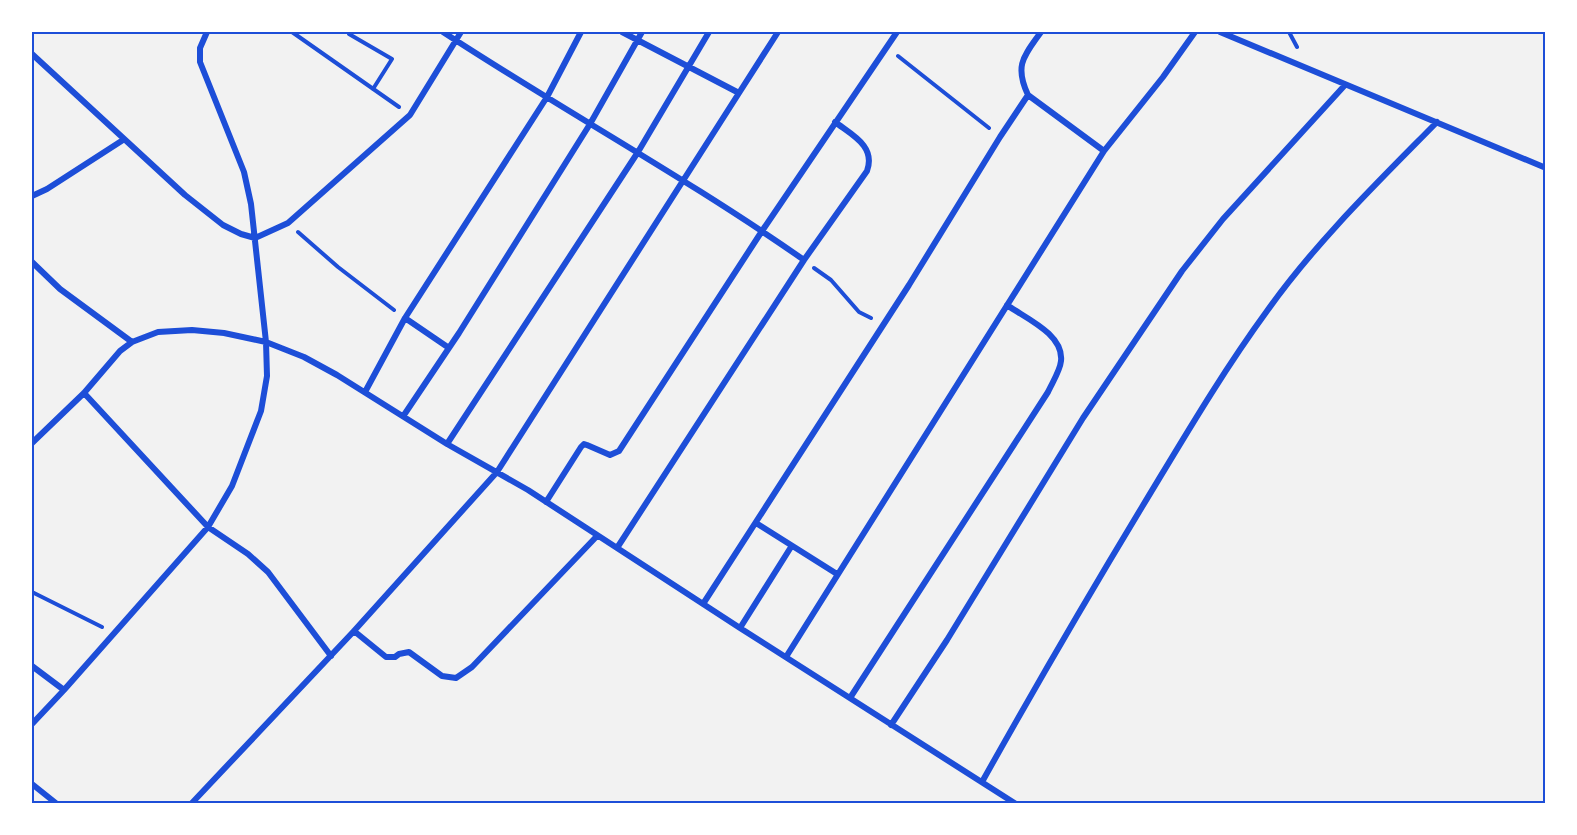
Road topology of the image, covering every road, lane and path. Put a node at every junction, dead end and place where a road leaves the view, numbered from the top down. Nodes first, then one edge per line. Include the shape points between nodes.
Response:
1 (207, 32) edge
2 (292, 32) edge
3 (350, 32) edge
4 (443, 32) edge
5 (461, 32) edge
6 (581, 32) edge
7 (622, 32) edge
8 (642, 32) edge
9 (709, 32) edge
10 (778, 32) edge
11 (897, 32) edge
12 (1041, 32) edge
13 (1195, 32) edge
14 (1220, 32) edge
15 (638, 39) junction
16 (457, 41) junction
17 (886, 47) junction
18 (32, 54) edge
19 (688, 67) junction
20 (1345, 85) junction
21 (373, 89) junction
22 (739, 93) junction
23 (1028, 95) junction
24 (547, 97) junction
25 (410, 115) junction
26 (835, 122) junction
27 (1437, 122) junction
28 (590, 124) junction
29 (1000, 136) junction
30 (123, 140) junction
31 (1104, 150) junction
32 (638, 152) junction
33 (1545, 168) edge
34 (683, 179) junction
35 (32, 196) edge
36 (288, 223) junction
37 (762, 231) junction
38 (255, 238) junction
39 (804, 261) junction
40 (32, 262) edge
41 (1007, 305) junction
42 (405, 318) junction
43 (883, 325) junction
44 (132, 342) junction
45 (266, 342) junction
46 (448, 348) junction
47 (365, 392) junction
48 (84, 393) junction
49 (404, 416) junction
50 (32, 443) edge
51 (447, 444) junction
52 (497, 472) junction
53 (546, 502) junction
54 (756, 523) junction
55 (208, 527) junction
56 (597, 536) junction
57 (791, 547) junction
58 (617, 548) junction
59 (837, 574) junction
60 (32, 592) edge
61 (703, 604) junction
62 (740, 628) junction
63 (354, 631) junction
64 (113, 633) junction
65 (331, 656) junction
66 (786, 657) junction
67 (32, 666) edge
68 (64, 690) junction
69 (850, 698) junction
70 (32, 724) edge
71 (891, 725) junction
72 (982, 782) junction
73 (32, 784) edge
74 (57, 804) edge
75 (190, 804) edge
76 (1016, 804) edge

1 - 38 street via 200,48 200,62 244,172
2 - 21 path
3 - 21 path via 392,59
4 - 16 street
5 - 16 street
6 - 24 street
7 - 15 street
8 - 15 street
9 - 19 street
10 - 22 street
11 - 17 street
12 - 23 street via 1021,67
13 - 31 street
14 - 20 street
15 - 19 street
15 - 28 street
16 - 24 street
16 - 25 street
17 - 26 street
17 - 29 path
18 - 30 street
19 - 22 street
19 - 32 street
20 - 27 street
20 - 71 street via 1222,219 1182,271 1083,418
21 - 25 path
22 - 34 street
23 - 29 street
23 - 31 street
24 - 28 street
24 - 42 street
25 - 36 street
26 - 37 street
26 - 39 street via 867,148 869,165
27 - 33 street
27 - 72 street via 1340,222 1268,310 1224,373 1051,659
28 - 32 street
28 - 46 street
29 - 43 street
30 - 35 street
30 - 38 street via 223,225
31 - 41 street
32 - 34 street
32 - 51 street
34 - 37 street
34 - 52 street
36 - 38 street
36 - 42 path
37 - 39 street
37 - 53 street via 619,451 610,455 584,444
38 - 45 street
39 - 43 path via 831,280 859,312
39 - 58 street
40 - 44 street via 60,289
41 - 59 street
41 - 69 street via 1050,335 1059,348 1059,368 1048,392
42 - 46 street
42 - 47 street
43 - 54 street
44 - 45 street via 158,332 192,330
44 - 48 street
45 - 47 street via 304,357
45 - 55 street via 267,376 261,411 232,486
46 - 49 street
47 - 49 street
48 - 50 street
48 - 55 street
49 - 51 street
51 - 52 street
52 - 53 street
52 - 63 street
53 - 56 street
54 - 57 street
54 - 61 street
55 - 64 street
55 - 65 street via 268,572
56 - 58 street
56 - 63 street via 472,667 456,678 442,676 409,652 386,657
57 - 59 street
57 - 62 street
58 - 61 street
59 - 66 street
60 - 64 path
61 - 62 street
62 - 66 street
63 - 65 street
64 - 68 street
65 - 75 street
66 - 69 street
67 - 68 street
68 - 70 street
69 - 71 street
71 - 72 street
72 - 76 street
73 - 74 street

